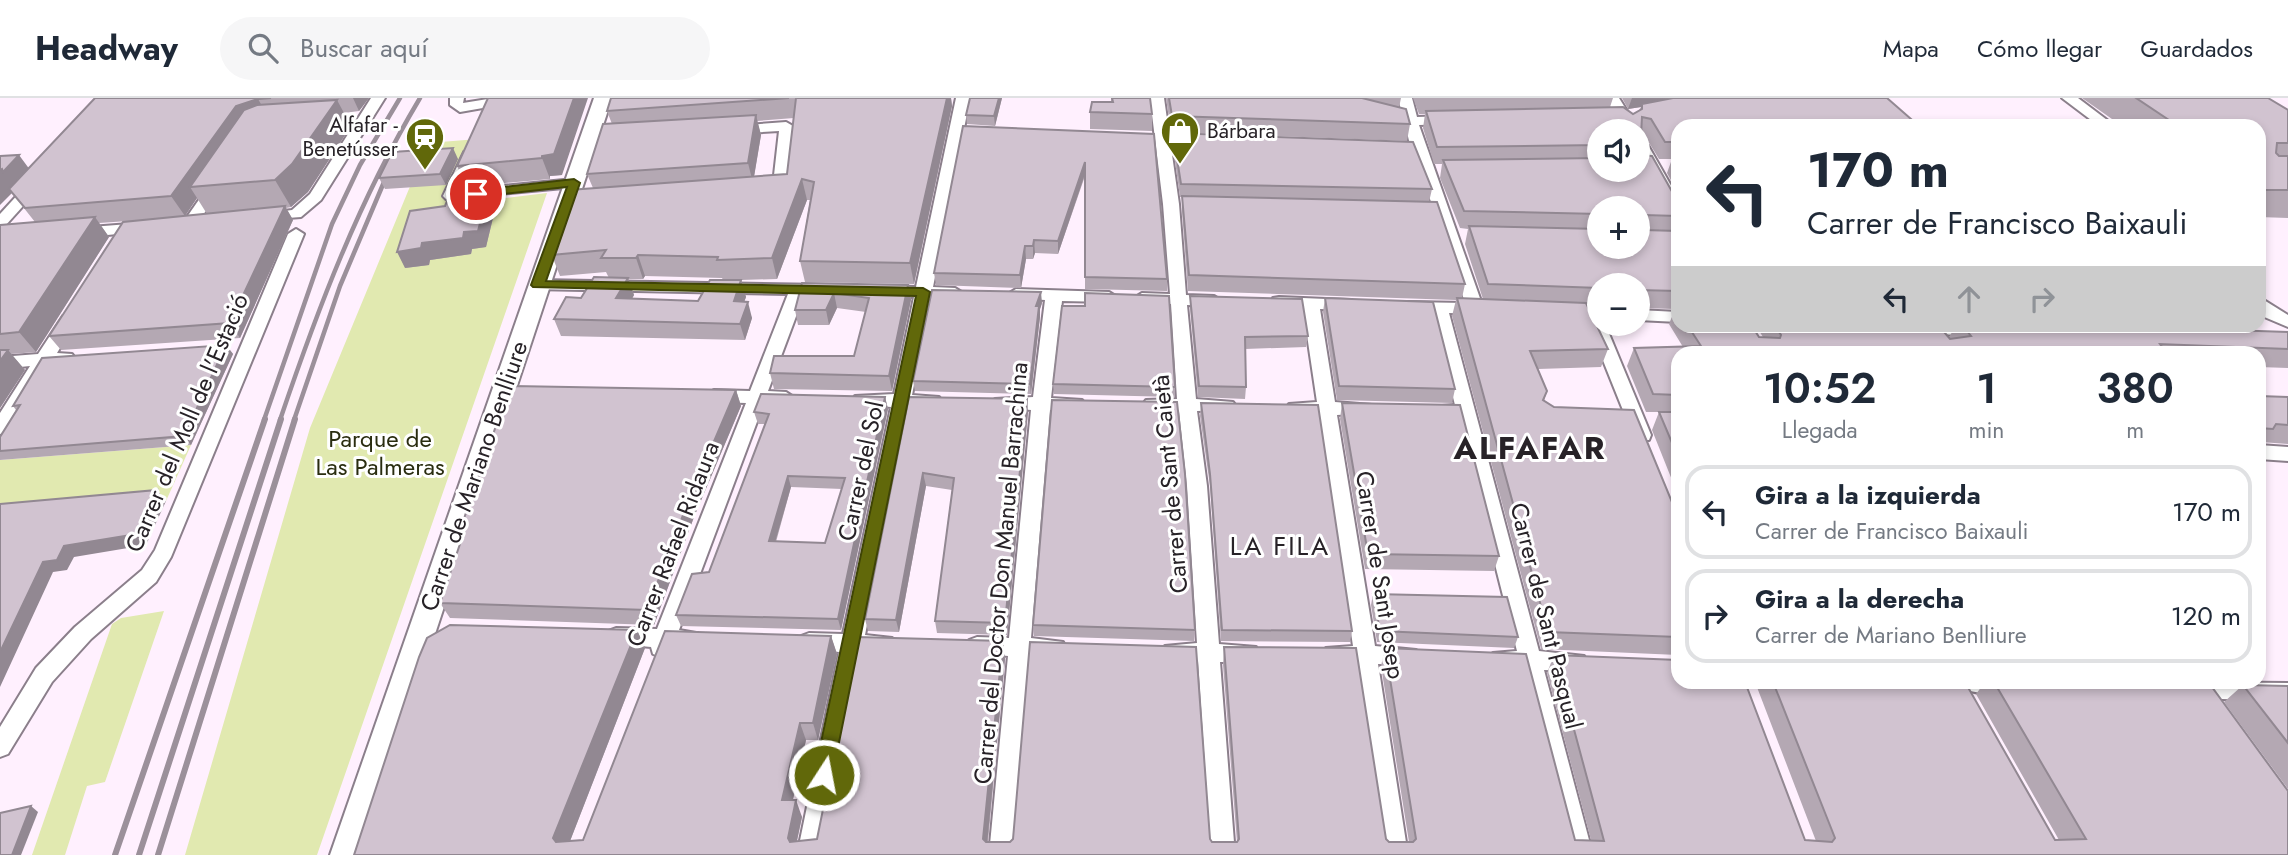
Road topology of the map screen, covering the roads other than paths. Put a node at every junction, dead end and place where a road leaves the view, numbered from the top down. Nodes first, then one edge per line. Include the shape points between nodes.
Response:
1 (378, 98) edge
2 (517, 98) edge
3 (603, 98) edge
4 (963, 98) edge
5 (1405, 98) edge
6 (1612, 98) edge
7 (2069, 98) edge
8 (495, 100) junction
9 (459, 103) edge
10 (1158, 104) edge
11 (1363, 108) edge
12 (366, 118) junction
13 (1625, 119) edge
14 (2098, 119) edge
15 (344, 120) dead end
16 (1464, 120) edge
17 (1410, 121) junction
18 (716, 131) edge
19 (1650, 155) edge
20 (1650, 167) edge
21 (1660, 167) junction
22 (225, 172) edge
23 (44, 175) edge
24 (753, 190) edge
25 (1671, 194) edge
26 (574, 196) junction
27 (292, 215) joint
28 (253, 218) edge
29 (215, 222) edge
30 (177, 225) junction
31 (125, 229) junction
32 (0, 234) edge
33 (56, 234) edge
34 (296, 234) dead end
35 (111, 252) edge
36 (538, 285) junction
37 (798, 290) junction
38 (840, 290) edge
39 (867, 291) edge
40 (923, 292) junction
41 (976, 293) edge
42 (1002, 294) edge
43 (1054, 295) junction
44 (1180, 300) junction
45 (1232, 301) edge
46 (1258, 302) edge
47 (1311, 303) junction
48 (1362, 305) edge
49 (78, 306) edge
50 (1388, 306) edge
51 (1439, 308) junction
52 (1475, 309) junction
53 (1501, 310) edge
54 (2266, 310) edge
55 (1553, 312) edge
56 (1587, 313) edge
57 (1650, 316) edge
58 (1671, 317) edge
59 (2288, 322) edge
60 (1933, 333) edge
61 (1605, 336) edge
62 (1943, 345) edge
63 (87, 356) edge
64 (44, 359) junction
65 (0, 363) edge
66 (691, 396) edge
67 (758, 397) junction
68 (810, 399) edge
69 (849, 400) edge
70 (901, 401) junction
71 (952, 402) edge
72 (977, 402) edge
73 (1041, 404) junction
74 (1094, 404) edge
75 (1134, 404) edge
76 (1187, 405) junction
77 (1251, 407) edge
78 (1276, 407) edge
79 (1328, 408) junction
80 (1383, 410) edge
81 (1411, 411) edge
82 (1467, 412) junction
83 (1616, 418) edge
84 (1636, 419) junction
85 (1657, 421) edge
86 (0, 428) edge
87 (2266, 453) edge
88 (1650, 454) edge
89 (2288, 454) edge
90 (423, 630) junction
91 (450, 631) edge
92 (597, 636) edge
93 (664, 639) junction
94 (704, 640) edge
95 (784, 641) edge
96 (850, 643) junction
97 (903, 644) edge
98 (955, 646) edge
99 (1021, 648) junction
100 (1075, 649) edge
101 (1156, 651) edge
102 (1209, 653) junction
103 (1274, 653) edge
104 (1313, 653) edge
105 (1365, 654) junction
106 (1434, 657) edge
107 (1475, 658) edge
108 (1529, 660) junction
109 (1597, 663) edge
110 (654, 664) edge
111 (1996, 689) edge
112 (2190, 689) edge
113 (2228, 689) edge
114 (2288, 692) edge
115 (1969, 694) edge
116 (2214, 712) edge
117 (0, 747) edge
118 (346, 855) edge
119 (808, 855) edge
120 (1000, 855) edge
121 (1223, 855) edge
122 (1396, 855) edge
123 (1581, 855) edge

1 - 12 street
2 - 8 street
3 - 26 street, Carrer de Mariano Benlliure via 597,139
4 - 40 street, Carrer del Sol via 963,131
5 - 17 street
6 - 13 street
7 - 14 street
8 - 9 street
8 - 26 street via 451,196
10 - 44 street, Carrer de Sant Caietà via 1178,204
11 - 17 street
12 - 15 street
12 - 27 street via 319,193 303,211
16 - 17 street
17 - 52 street via 1412,148 1434,171 1435,211 1459,236
18 - 24 street via 786,126 780,188
19 - 21 street
20 - 21 street
21 - 25 street
22 - 30 street
23 - 32 street
26 - 36 street, Carrer de Mariano Benlliure
27 - 28 street
29 - 30 street
30 - 31 street
31 - 33 street
31 - 35 street
34 - 117 street, Carrer del Moll de l'Estació via 241,345 164,552 149,576 83,633 44,675
36 - 37 street
36 - 90 street, Carrer de Mariano Benlliure via 510,392
37 - 38 street
37 - 67 street, Carrer Rafael Ridaura
39 - 40 street
40 - 41 street
40 - 70 street, Carrer del Sol
42 - 43 street
43 - 44 street
43 - 73 street, Carrer del Doctor Don Manuel Barrachina
44 - 45 street
44 - 76 street, Carrer de Sant Caietà
46 - 47 street
47 - 48 street
47 - 79 street, Carrer de Sant Josep
49 - 64 street
50 - 51 street
51 - 52 street
51 - 82 street, Carrer de Sant Pasqual
52 - 53 street
54 - 59 street
55 - 56 street
57 - 58 street
60 - 62 street
61 - 84 street
63 - 64 street
64 - 65 street
64 - 86 street
66 - 67 street
67 - 68 street
67 - 93 street, Carrer Rafael Ridaura
69 - 70 street
70 - 71 street
70 - 96 street, Carrer del Sol
72 - 73 street
73 - 74 street
73 - 99 street, Carrer del Doctor Don Manuel Barrachina
75 - 76 street
76 - 77 street
76 - 102 street, Carrer de Sant Caietà
78 - 79 street
79 - 80 street
79 - 105 street, Carrer de Sant Josep
81 - 82 street
82 - 108 street, Carrer de Sant Pasqual
83 - 84 street
84 - 85 street
84 - 88 street
87 - 89 street
90 - 91 street
90 - 118 street, Carrer de Mariano Benlliure
92 - 93 street
93 - 94 street
93 - 110 street, Carrer Rafael Ridaura
95 - 96 street
96 - 97 street
96 - 119 street, Carrer del Sol
98 - 99 street
99 - 100 street
99 - 120 street, Carrer del Doctor Don Manuel Barrachina
101 - 102 street
102 - 103 street
102 - 121 street, Carrer de Sant Caietà
104 - 105 street
105 - 106 street
105 - 122 street, Carrer de Sant Josep
107 - 108 street
108 - 109 street
108 - 123 street, Carrer de Sant Pasqual
111 - 115 street
112 - 116 street
113 - 114 street

